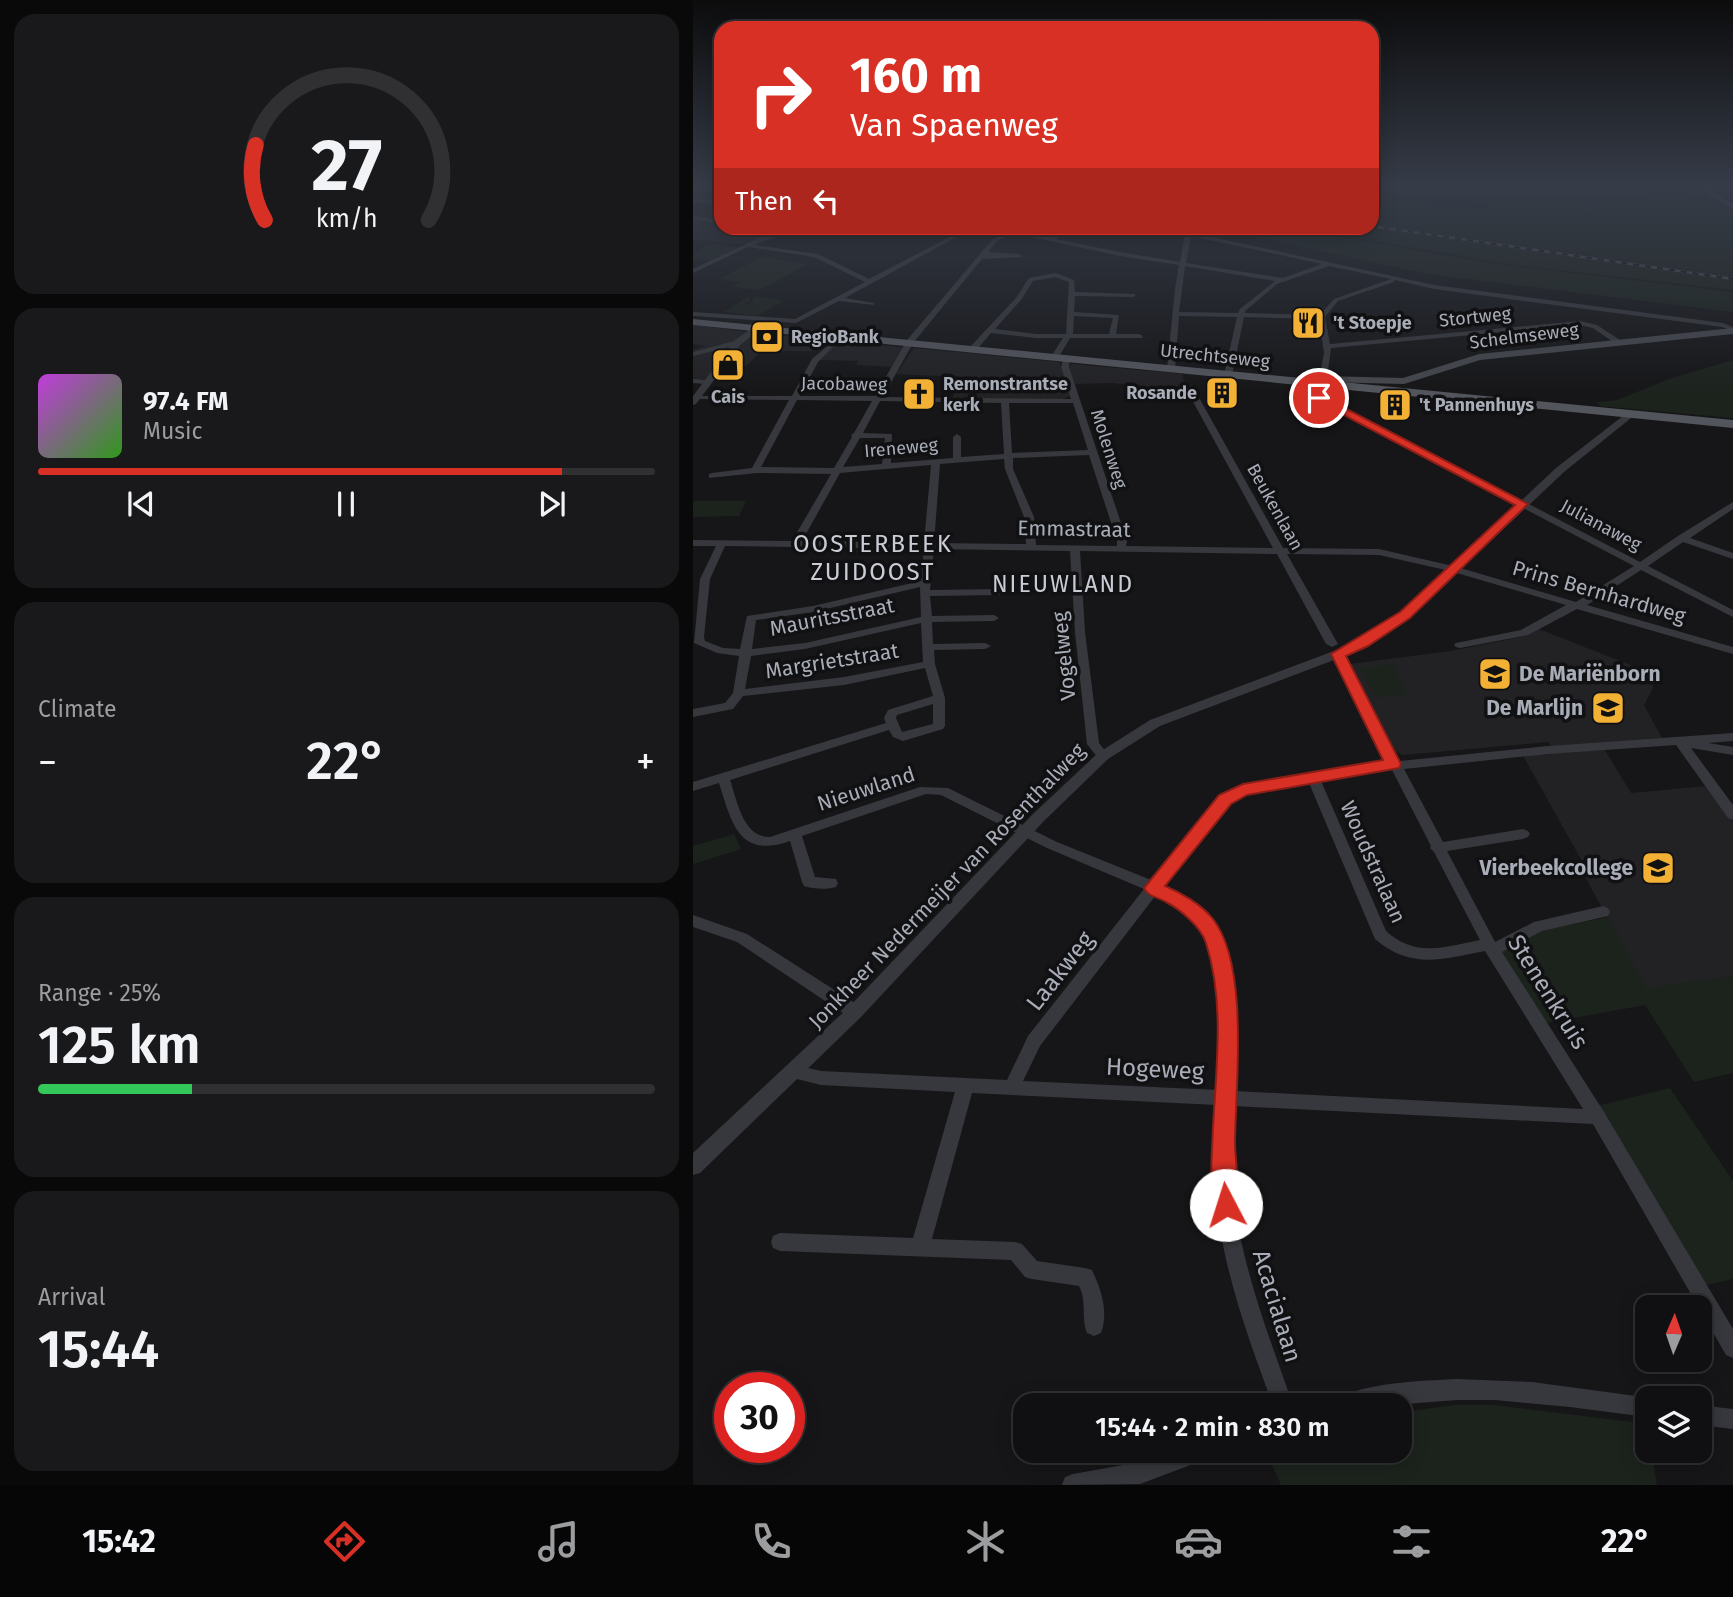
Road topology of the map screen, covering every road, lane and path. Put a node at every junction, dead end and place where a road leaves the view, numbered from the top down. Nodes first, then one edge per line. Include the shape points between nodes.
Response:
1 (726, 256) edge
2 (817, 256) edge
3 (918, 256) edge
4 (981, 256) edge
5 (1145, 256) edge
6 (1183, 256) edge
7 (1288, 256) edge
8 (693, 262) edge
9 (710, 263) junction
10 (1182, 263) junction
11 (1326, 265) junction
12 (693, 271) edge
13 (1283, 280) junction
14 (1396, 280) junction
15 (870, 282) junction
16 (1071, 294) junction
17 (1133, 295) dead end
18 (840, 299) junction
19 (872, 304) dead end
20 (693, 314) edge
21 (1070, 314) junction
22 (1177, 314) junction
23 (1239, 315) junction
24 (1322, 317) junction
25 (693, 321) edge
26 (758, 328) junction
27 (1733, 330) edge
28 (989, 331) junction
29 (1069, 335) junction
30 (1112, 336) junction
31 (1139, 336) dead end
32 (738, 342) junction
33 (1619, 342) junction
34 (834, 343) dead end
35 (910, 344) junction
36 (1328, 346) junction
37 (972, 350) junction
38 (693, 354) edge
39 (1054, 358) junction
40 (1067, 359) junction
41 (1171, 369) junction
42 (1189, 371) junction
43 (1228, 375) junction
44 (693, 381) edge
45 (1320, 381) junction
46 (706, 382) junction
47 (694, 399) edge
48 (794, 399) junction
49 (876, 400) junction
50 (1005, 401) junction
51 (1077, 401) junction
52 (1630, 414) junction
53 (1733, 424) edge
54 (855, 435) junction
55 (957, 438) dead end
56 (1094, 452) junction
57 (1007, 456) junction
58 (957, 460) junction
59 (936, 461) junction
60 (885, 465) junction
61 (757, 470) junction
62 (837, 470) junction
63 (712, 476) dead end
64 (1522, 504) junction
65 (1733, 505) edge
66 (1685, 536) junction
67 (693, 543) edge
68 (722, 543) junction
69 (796, 543) junction
70 (931, 547) junction
71 (1031, 548) junction
72 (1075, 548) junction
73 (1121, 549) junction
74 (1733, 549) edge
75 (1281, 550) junction
76 (1733, 556) edge
77 (1640, 566) junction
78 (1454, 569) junction
79 (925, 588) junction
80 (1001, 592) dead end
81 (1576, 606) junction
82 (1733, 614) edge
83 (994, 618) dead end
84 (926, 619) junction
85 (1460, 645) dead end
86 (985, 646) dead end
87 (927, 647) junction
88 (1335, 649) junction
89 (1733, 652) edge
90 (745, 653) junction
91 (929, 664) junction
92 (739, 693) junction
93 (939, 698) junction
94 (693, 713) edge
95 (892, 725) junction
96 (1733, 737) edge
97 (1680, 741) junction
98 (1733, 751) edge
99 (1103, 756) junction
100 (1393, 764) junction
101 (723, 777) junction
102 (1313, 777) junction
103 (693, 787) edge
104 (1729, 804) edge
105 (1733, 815) edge
106 (1026, 832) junction
107 (795, 834) junction
108 (1523, 834) dead end
109 (1437, 848) junction
110 (831, 883) dead end
111 (1153, 888) junction
112 (1603, 912) dead end
113 (693, 921) edge
114 (1491, 947) junction
115 (855, 1013) junction
116 (795, 1072) junction
117 (966, 1084) junction
118 (1012, 1087) junction
119 (1227, 1097) junction
120 (1598, 1117) junction
121 (693, 1166) edge
122 (780, 1242) dead end
123 (920, 1247) junction
124 (1094, 1326) dead end
125 (1733, 1348) edge
126 (1279, 1393) edge
127 (1407, 1393) edge
128 (1635, 1405) edge
129 (1712, 1417) edge
130 (1733, 1419) edge
131 (1168, 1463) edge
132 (1073, 1485) edge

1 - 9 street
2 - 15 street
3 - 15 street
4 - 35 street
5 - 10 street
6 - 10 street
7 - 11 street
8 - 9 street
9 - 12 street
10 - 13 street
10 - 22 street
11 - 13 street
11 - 14 street
13 - 23 street via 1269,286
14 - 24 street via 1336,300
14 - 27 street
15 - 18 street
16 - 17 street
16 - 21 street
16 - 28 street via 1072,279 1031,279
18 - 19 street
18 - 20 street via 796,321
21 - 29 street
21 - 30 street via 1117,316
22 - 23 street
22 - 41 street
23 - 24 street
23 - 43 street
24 - 36 street
25 - 26 main road, Utrechtseweg
26 - 32 street
26 - 35 main road, Utrechtseweg
27 - 33 main road, Schelmseweg
28 - 29 street
28 - 37 street
29 - 30 street
29 - 39 street
30 - 31 street
32 - 38 street
32 - 46 street
33 - 36 street, Stortweg via 1595,326 1580,323
33 - 45 main road, Schelmseweg via 1479,357 1411,380
34 - 48 street via 819,355
35 - 37 main road, Utrechtseweg
35 - 49 street
36 - 45 street
37 - 39 main road, Utrechtseweg
39 - 40 main road, Utrechtseweg
40 - 41 main road, Utrechtseweg
40 - 51 street, Molenweg via 1065,367
41 - 42 main road, Utrechtseweg
42 - 43 main road, Utrechtseweg
42 - 75 street, Beukenlaan via 1185,379
43 - 45 main road, Utrechtseweg
44 - 46 street
45 - 52 main road, Utrechtseweg
45 - 64 street, Julianaweg via 1314,392 1319,398
46 - 47 street
47 - 48 street, Jacobaweg
48 - 49 street, Jacobaweg
48 - 61 street
49 - 50 street, Jacobaweg
49 - 54 street
50 - 51 street, Jacobaweg
50 - 57 street
51 - 56 street, Molenweg
52 - 53 main road, Utrechtseweg
52 - 64 street, Jonkheer Nedermeijer van Rosenthalweg
54 - 60 street via 889,436
54 - 62 street
55 - 58 street
56 - 57 street, Ireneweg
56 - 73 street, Molenweg
57 - 58 street, Ireneweg
57 - 71 street via 1029,517
58 - 59 street, Ireneweg
59 - 60 street, Ireneweg
59 - 70 street, Margrietstraat
60 - 62 street, Ireneweg
61 - 62 street, Ireneweg
61 - 63 street, Ireneweg
62 - 69 street
64 - 77 street, Julianaweg
64 - 78 street, Jonkheer Nedermeijer van Rosenthalweg
65 - 66 street
66 - 74 street
66 - 76 street
66 - 77 street
67 - 68 street, Emmastraat
68 - 69 street, Emmastraat
68 - 90 street, Mauritsstraat via 705,579 700,643
69 - 70 street, Emmastraat
70 - 71 street, Emmastraat
70 - 79 street, Margrietstraat
71 - 72 street, Emmastraat
72 - 73 street, Emmastraat
72 - 99 street, Vogelweg via 1093,744
73 - 75 street, Emmastraat
75 - 78 street, Emmastraat via 1378,552
75 - 88 street, Beukenlaan
77 - 81 street
77 - 82 street, Julianaweg
78 - 81 street, Prins Bernhardweg
78 - 88 street, Jonkheer Nedermeijer van Rosenthalweg via 1405,615 1363,643
79 - 80 street
79 - 84 street, Margrietstraat
79 - 90 street via 751,618
81 - 85 street via 1524,634
81 - 89 street, Prins Bernhardweg
83 - 84 street
84 - 87 street, Margrietstraat
84 - 90 street, Mauritsstraat via 817,644
86 - 87 street, Margrietstraat
87 - 91 street, Margrietstraat
88 - 99 street, Jonkheer Nedermeijer van Rosenthalweg via 1154,723
88 - 100 street, Stenenkruis
90 - 92 street
91 - 92 street, Margrietstraat via 844,681
91 - 93 street, Margrietstraat
92 - 94 street via 729,706
93 - 95 street via 892,713
93 - 95 street, Nieuwland via 939,726 903,737
95 - 101 street
96 - 97 street
97 - 98 street
97 - 100 street
97 - 104 street
99 - 106 street, Jonkheer Nedermeijer van Rosenthalweg
100 - 102 street
100 - 109 street, Stenenkruis
101 - 103 street
101 - 107 street, Nieuwland via 751,838 765,843
102 - 111 street via 1243,790 1225,800
102 - 114 street, Woudstralaan via 1380,935 1389,946 1412,956
104 - 105 street
106 - 107 street, Nieuwland via 943,791 925,790
106 - 111 street, Acacialaan
106 - 115 street, Jonkheer Nedermeijer van Rosenthalweg
107 - 110 street via 809,882
108 - 109 street
109 - 114 street, Stenenkruis
111 - 118 street, Laakweg via 1034,1041
111 - 119 street, Acacialaan via 1192,910 1215,941 1228,1020
112 - 114 street, Woudstralaan via 1539,926
113 - 115 street via 742,938
114 - 120 street, Stenenkruis
115 - 116 street, Jonkheer Nedermeijer van Rosenthalweg
116 - 117 street, Hogeweg via 821,1079
116 - 121 street, Jonkheer Nedermeijer van Rosenthalweg
117 - 118 street, Hogeweg
117 - 123 street
118 - 119 street, Hogeweg
119 - 120 street, Hogeweg
119 - 126 street, Acacialaan via 1223,1157 1229,1223 1241,1284
120 - 125 street, Stenenkruis
122 - 123 street
123 - 124 street via 1015,1251 1032,1270 1085,1278 1093,1293
127 - 128 street via 1469,1387 1528,1390
129 - 130 street
131 - 132 street

